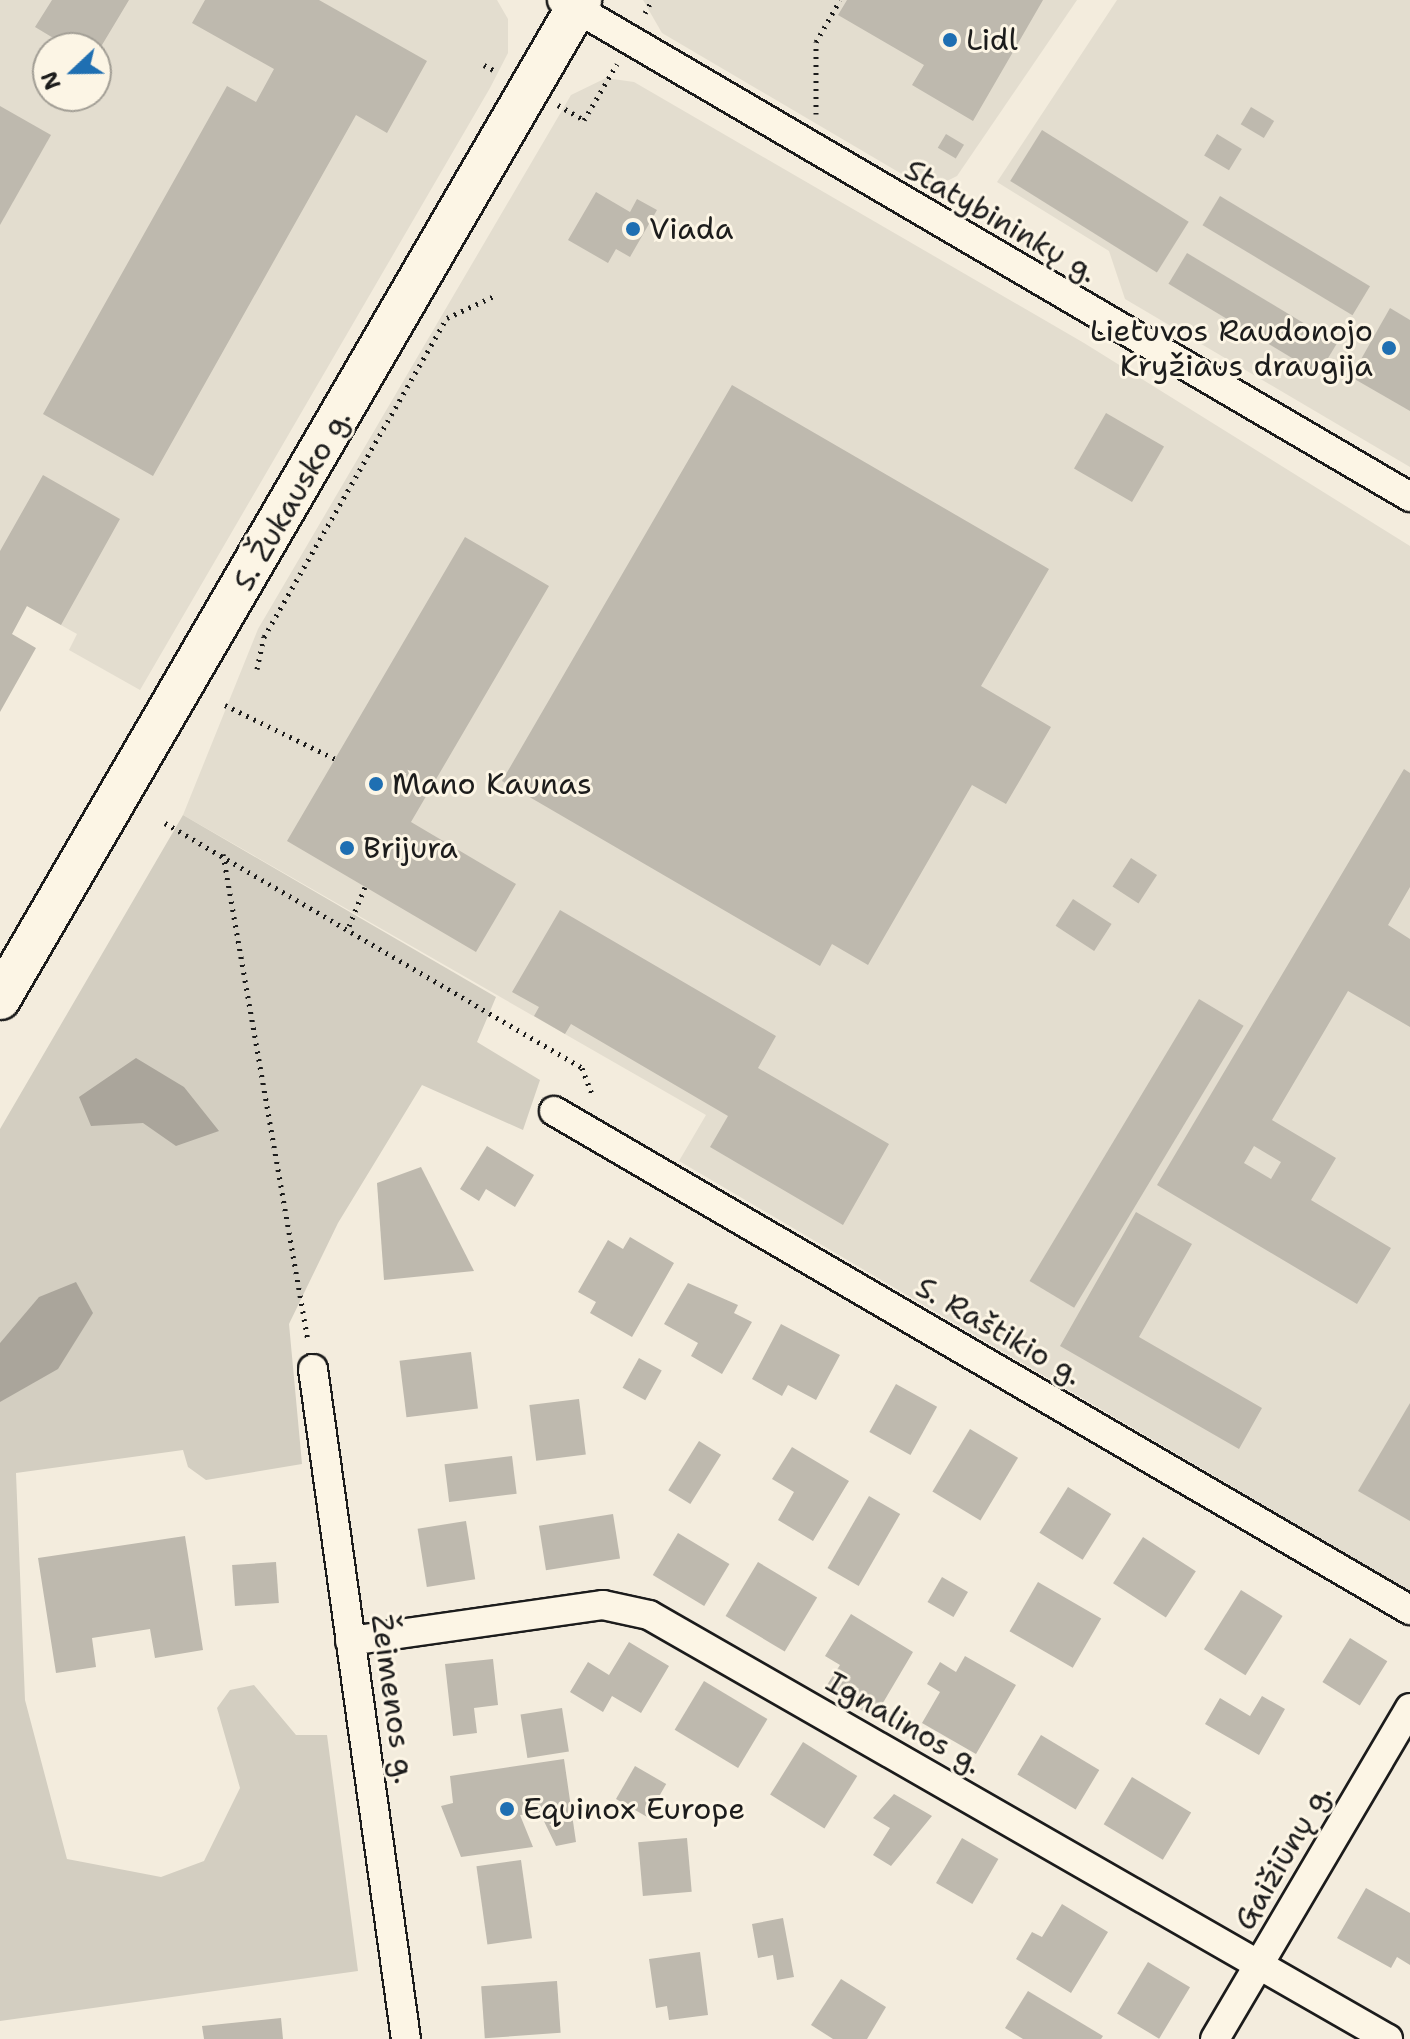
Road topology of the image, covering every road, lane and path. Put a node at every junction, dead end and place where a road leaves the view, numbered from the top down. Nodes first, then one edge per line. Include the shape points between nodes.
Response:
1 (840, 0) edge
2 (572, 3) edge
3 (816, 151) junction
4 (494, 296) dead end
5 (1410, 497) edge
6 (257, 669) dead end
7 (225, 705) dead end
8 (335, 759) dead end
9 (165, 823) dead end
10 (223, 854) junction
11 (365, 887) dead end
12 (349, 926) junction
13 (0, 999) edge
14 (554, 1111) dead end
15 (611, 1144) junction
16 (313, 1369) joint
17 (1410, 1610) edge
18 (350, 1641) junction
19 (1410, 1708) edge
20 (1258, 1967) junction
21 (406, 2039) edge
22 (1215, 2039) edge
23 (1388, 2039) edge

1 - 3 path via 816,42
2 - 3 street, Statybininkų g.
2 - 13 main road, S. Žukausko g.
3 - 5 street, Statybininkų g.
4 - 6 path via 447,318 264,637
7 - 8 path
9 - 10 path
10 - 12 path
10 - 16 path
11 - 12 path
12 - 15 path via 582,1068
14 - 15 street, S. Raštikio g.
15 - 17 street, S. Raštikio g.
16 - 18 street, Žeimenos g.
18 - 20 street, Ignalinos g. via 603,1605 649,1615
18 - 21 street, Žeimenos g.
19 - 20 street, Gaižiūnų g.
20 - 22 street, Gaižiūnų g.
20 - 23 street, Ignalinos g.

